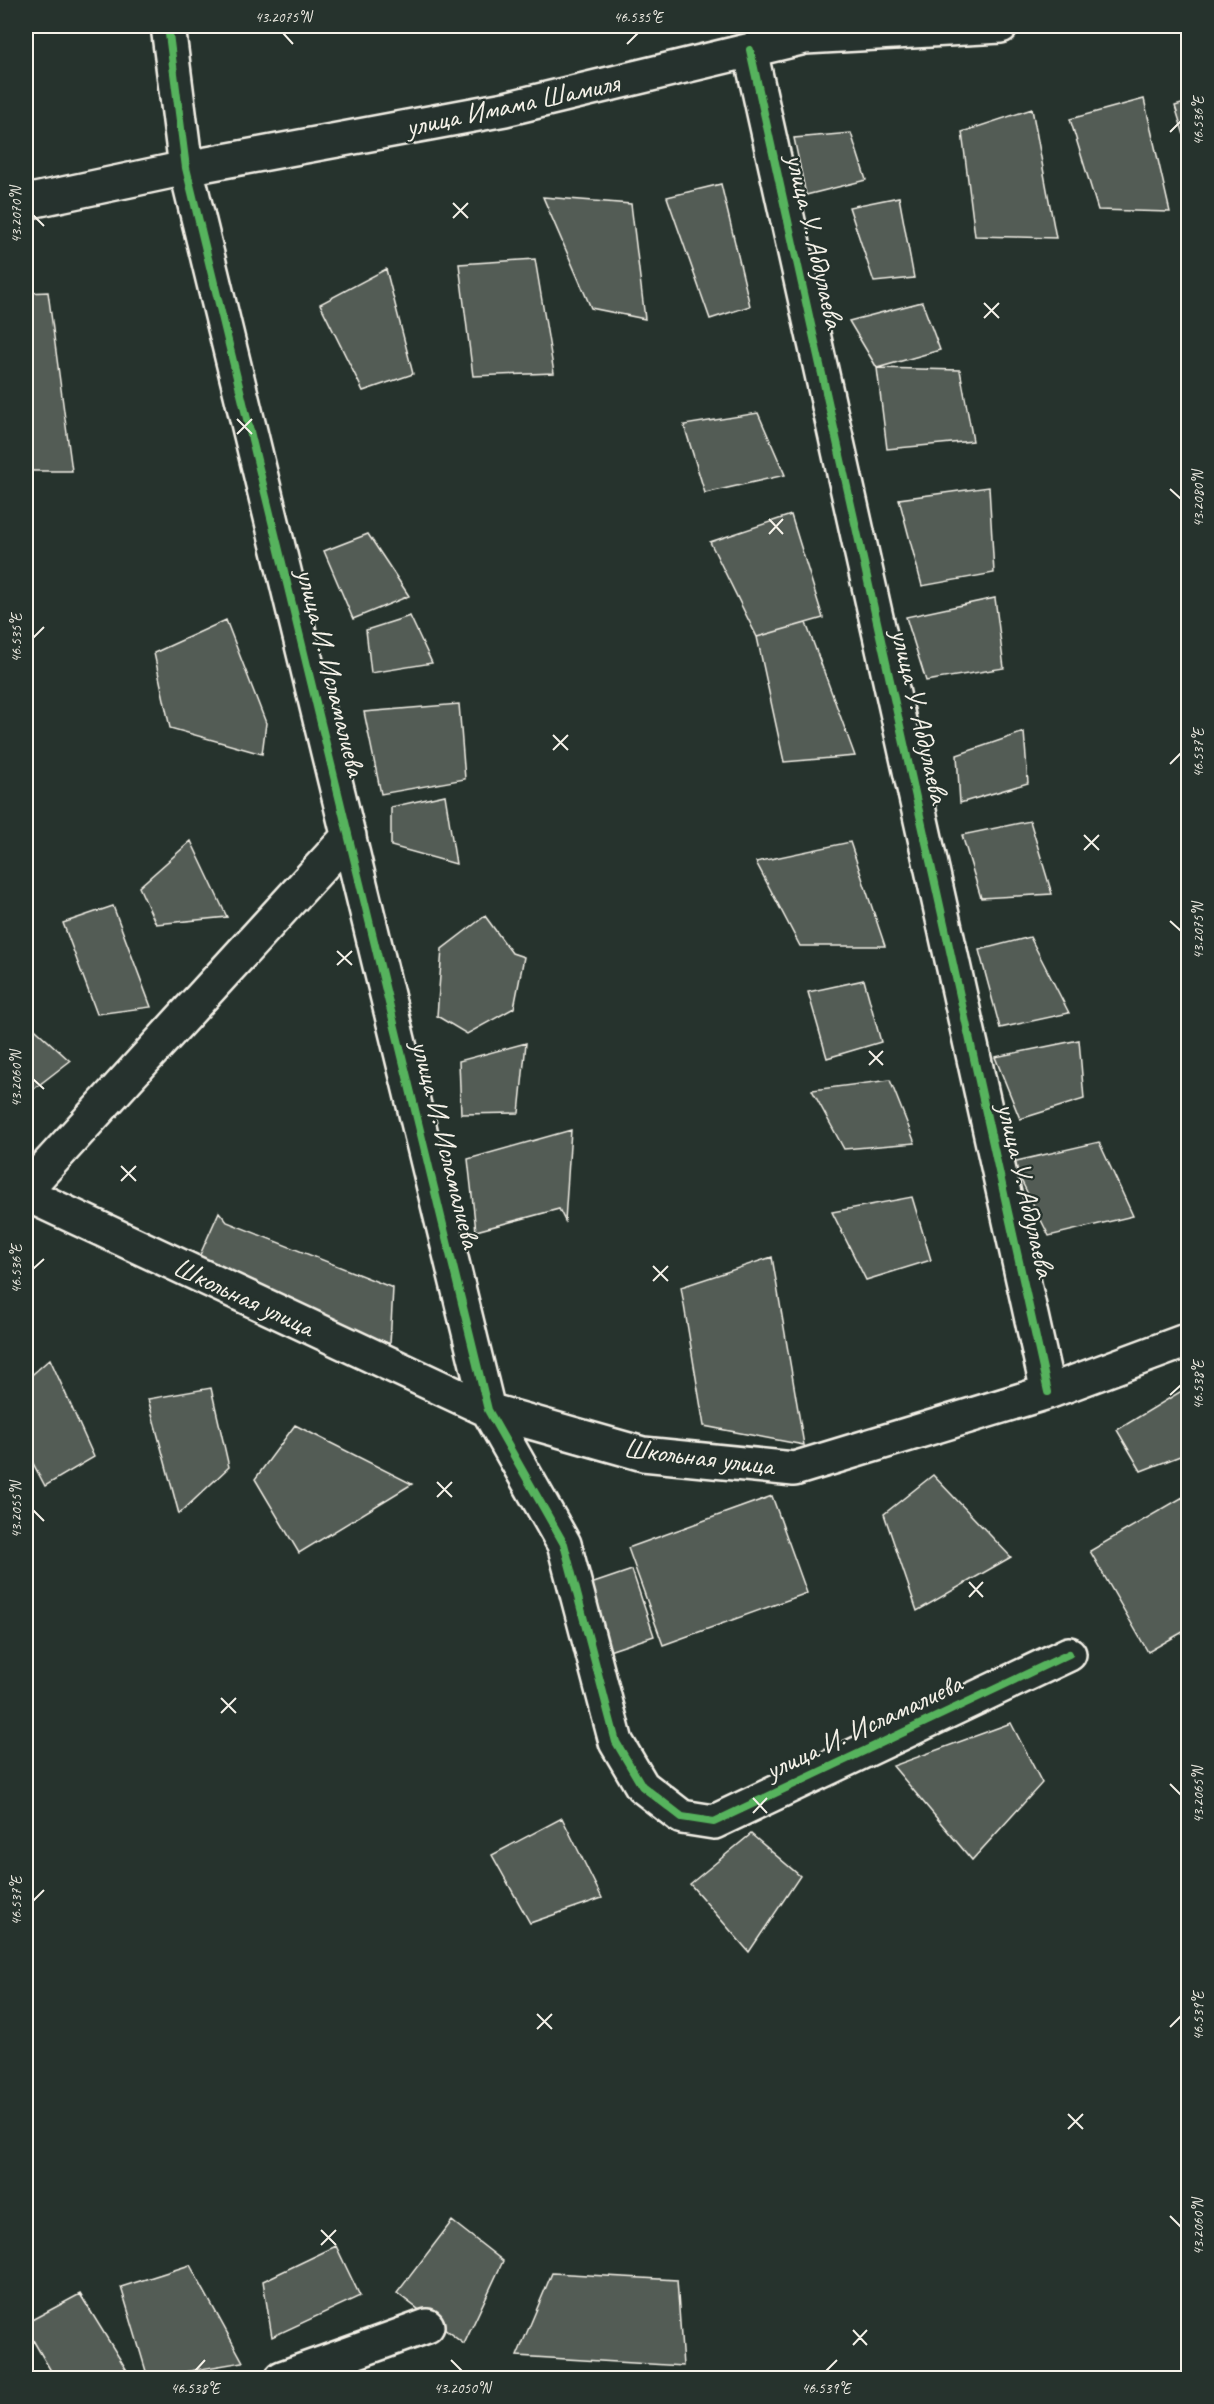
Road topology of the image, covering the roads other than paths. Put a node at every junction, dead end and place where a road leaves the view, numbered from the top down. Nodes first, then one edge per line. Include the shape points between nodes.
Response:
1 (168, 26) edge
2 (1001, 26) edge
3 (750, 50) junction
4 (186, 168) junction
5 (26, 202) edge
6 (349, 836) junction
7 (26, 1189) edge
8 (26, 1194) edge
9 (1188, 1340) edge
10 (1048, 1392) junction
11 (488, 1410) junction
12 (1069, 1654) dead end
13 (427, 2326) dead end
14 (282, 2379) edge

1 - 4 street, улица И. Исламалиева
2 - 3 street, улица Имама Шамиля via 805,36
3 - 4 street, улица Имама Шамиля via 505,109
3 - 10 street, улица У. Абдулаева
4 - 5 street, улица Имама Шамиля
4 - 6 street, улица И. Исламалиева
6 - 7 street
6 - 11 street, улица И. Исламалиева
8 - 11 street, Школьная улица
9 - 10 street, Школьная улица
10 - 11 street, Школьная улица via 794,1469 643,1454
11 - 12 street, улица И. Исламалиева via 564,1544 616,1742 642,1785 682,1817 714,1821
13 - 14 street

